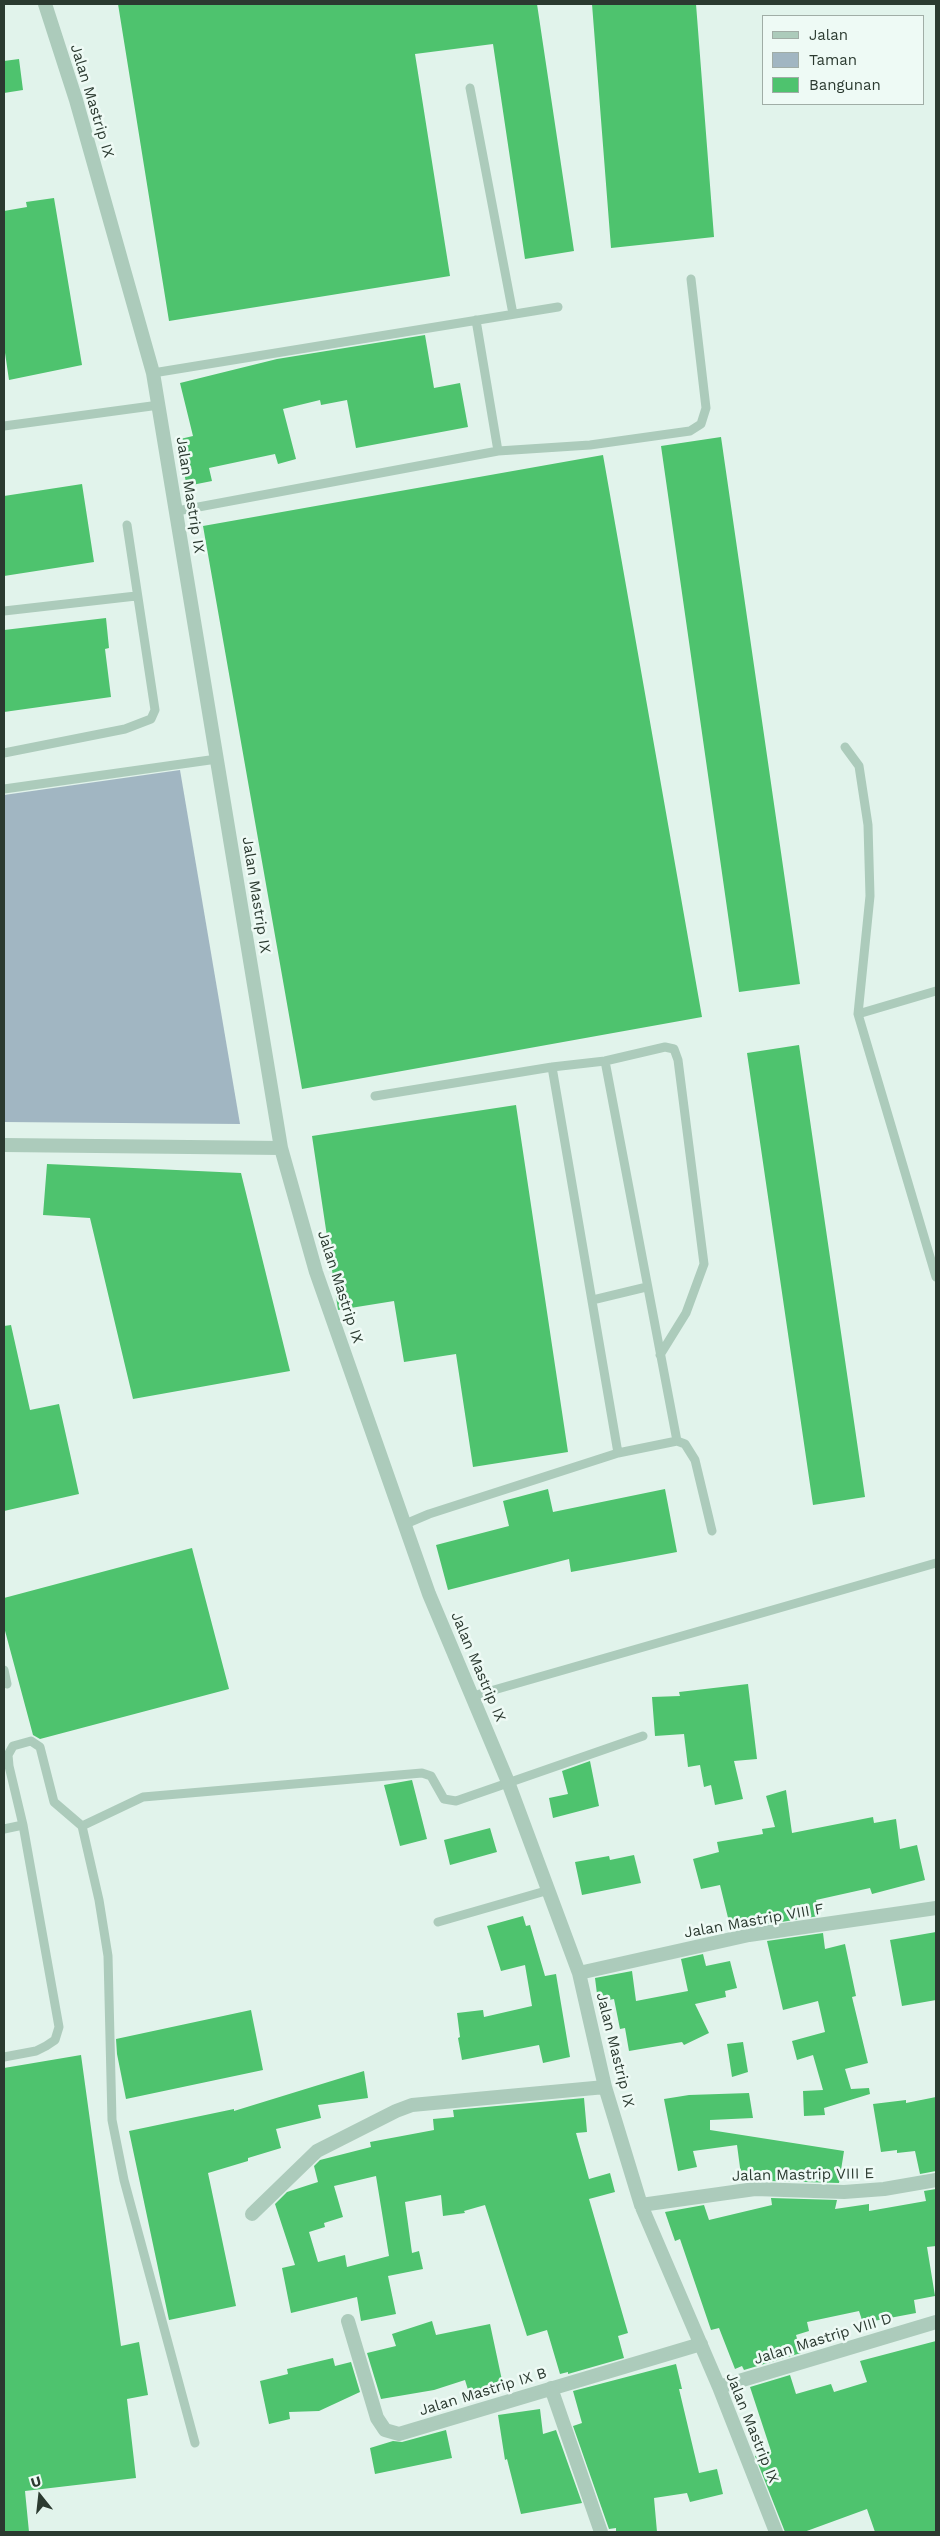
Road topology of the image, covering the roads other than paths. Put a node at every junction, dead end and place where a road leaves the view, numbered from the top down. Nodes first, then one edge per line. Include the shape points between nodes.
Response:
1 (45, 4) edge
2 (470, 88) dead end
3 (691, 279) dead end
4 (558, 307) dead end
5 (513, 314) junction
6 (476, 320) junction
7 (153, 373) junction
8 (158, 405) junction
9 (4, 426) edge
10 (498, 451) junction
11 (176, 511) junction
12 (127, 525) dead end
13 (136, 596) junction
14 (4, 611) edge
15 (845, 747) dead end
16 (4, 753) edge
17 (217, 759) junction
18 (4, 789) edge
19 (936, 991) edge
20 (858, 1014) junction
21 (605, 1061) junction
22 (552, 1067) junction
23 (375, 1096) dead end
24 (4, 1145) edge
25 (281, 1148) junction
26 (936, 1277) edge
27 (646, 1287) junction
28 (592, 1300) junction
29 (660, 1355) junction
30 (677, 1441) junction
31 (618, 1453) junction
32 (403, 1524) junction
33 (712, 1531) dead end
34 (936, 1563) edge
35 (4, 1670) edge
36 (7, 1684) dead end
37 (473, 1696) junction
38 (643, 1736) dead end
39 (508, 1782) junction
40 (23, 1825) junction
41 (82, 1826) junction
42 (4, 1829) edge
43 (549, 1890) junction
44 (936, 1908) edge
45 (438, 1922) dead end
46 (579, 1973) junction
47 (4, 2057) edge
48 (606, 2086) junction
49 (936, 2180) edge
50 (641, 2205) junction
51 (252, 2214) dead end
52 (348, 2322) dead end
53 (936, 2322) edge
54 (701, 2344) junction
55 (719, 2387) junction
56 (551, 2388) junction
57 (195, 2443) dead end
58 (601, 2532) edge
59 (776, 2532) edge

1 - 7 street, Jalan Mastrip IX via 76,100
2 - 5 lane
3 - 10 lane via 706,408 701,424 690,431 590,445
4 - 5 lane
5 - 6 lane
6 - 7 lane
6 - 10 lane
7 - 8 street, Jalan Mastrip IX
8 - 9 lane
8 - 11 street, Jalan Mastrip IX
10 - 11 lane
11 - 17 street, Jalan Mastrip IX
12 - 13 lane
13 - 14 lane
13 - 16 lane via 155,710 151,719 125,729
15 - 20 lane via 859,766 868,825 870,896
17 - 18 lane
17 - 25 street, Jalan Mastrip IX
19 - 20 lane
20 - 26 lane
21 - 22 lane
21 - 27 lane
21 - 29 lane via 665,1047 674,1049 678,1060 704,1264 686,1313
22 - 23 lane
22 - 28 lane
24 - 25 street
25 - 32 street, Jalan Mastrip IX via 316,1272
27 - 28 lane
27 - 29 lane
28 - 31 lane
29 - 30 lane
30 - 31 lane
30 - 33 lane via 685,1444 695,1460
31 - 32 lane
32 - 37 street, Jalan Mastrip IX
34 - 37 lane
35 - 36 lane
37 - 39 street, Jalan Mastrip IX
38 - 39 lane
39 - 41 lane via 456,1801 444,1799 431,1776 422,1773 166,1794 143,1797
39 - 43 street, Jalan Mastrip IX
40 - 41 lane via 8,1755 13,1746 30,1741 40,1747 54,1802
40 - 42 lane
40 - 47 lane via 59,2027 55,2040 46,2046
41 - 57 lane via 108,1956 112,2120 124,2180
43 - 45 lane
43 - 46 street, Jalan Mastrip IX
44 - 46 street, Jalan Mastrip VIII F via 749,1935
46 - 48 street, Jalan Mastrip IX
48 - 50 street, Jalan Mastrip IX
48 - 51 street via 412,2106 396,2111 317,2151
49 - 50 street, Jalan Mastrip VIII E via 844,2192 755,2189
50 - 54 street, Jalan Mastrip IX
52 - 56 street, Jalan Mastrip IX B via 377,2418 382,2427 391,2432 400,2434
53 - 55 street, Jalan Mastrip VIII D
54 - 55 street, Jalan Mastrip IX
54 - 56 street, Jalan Mastrip IX B
55 - 59 street, Jalan Mastrip IX
56 - 58 street

